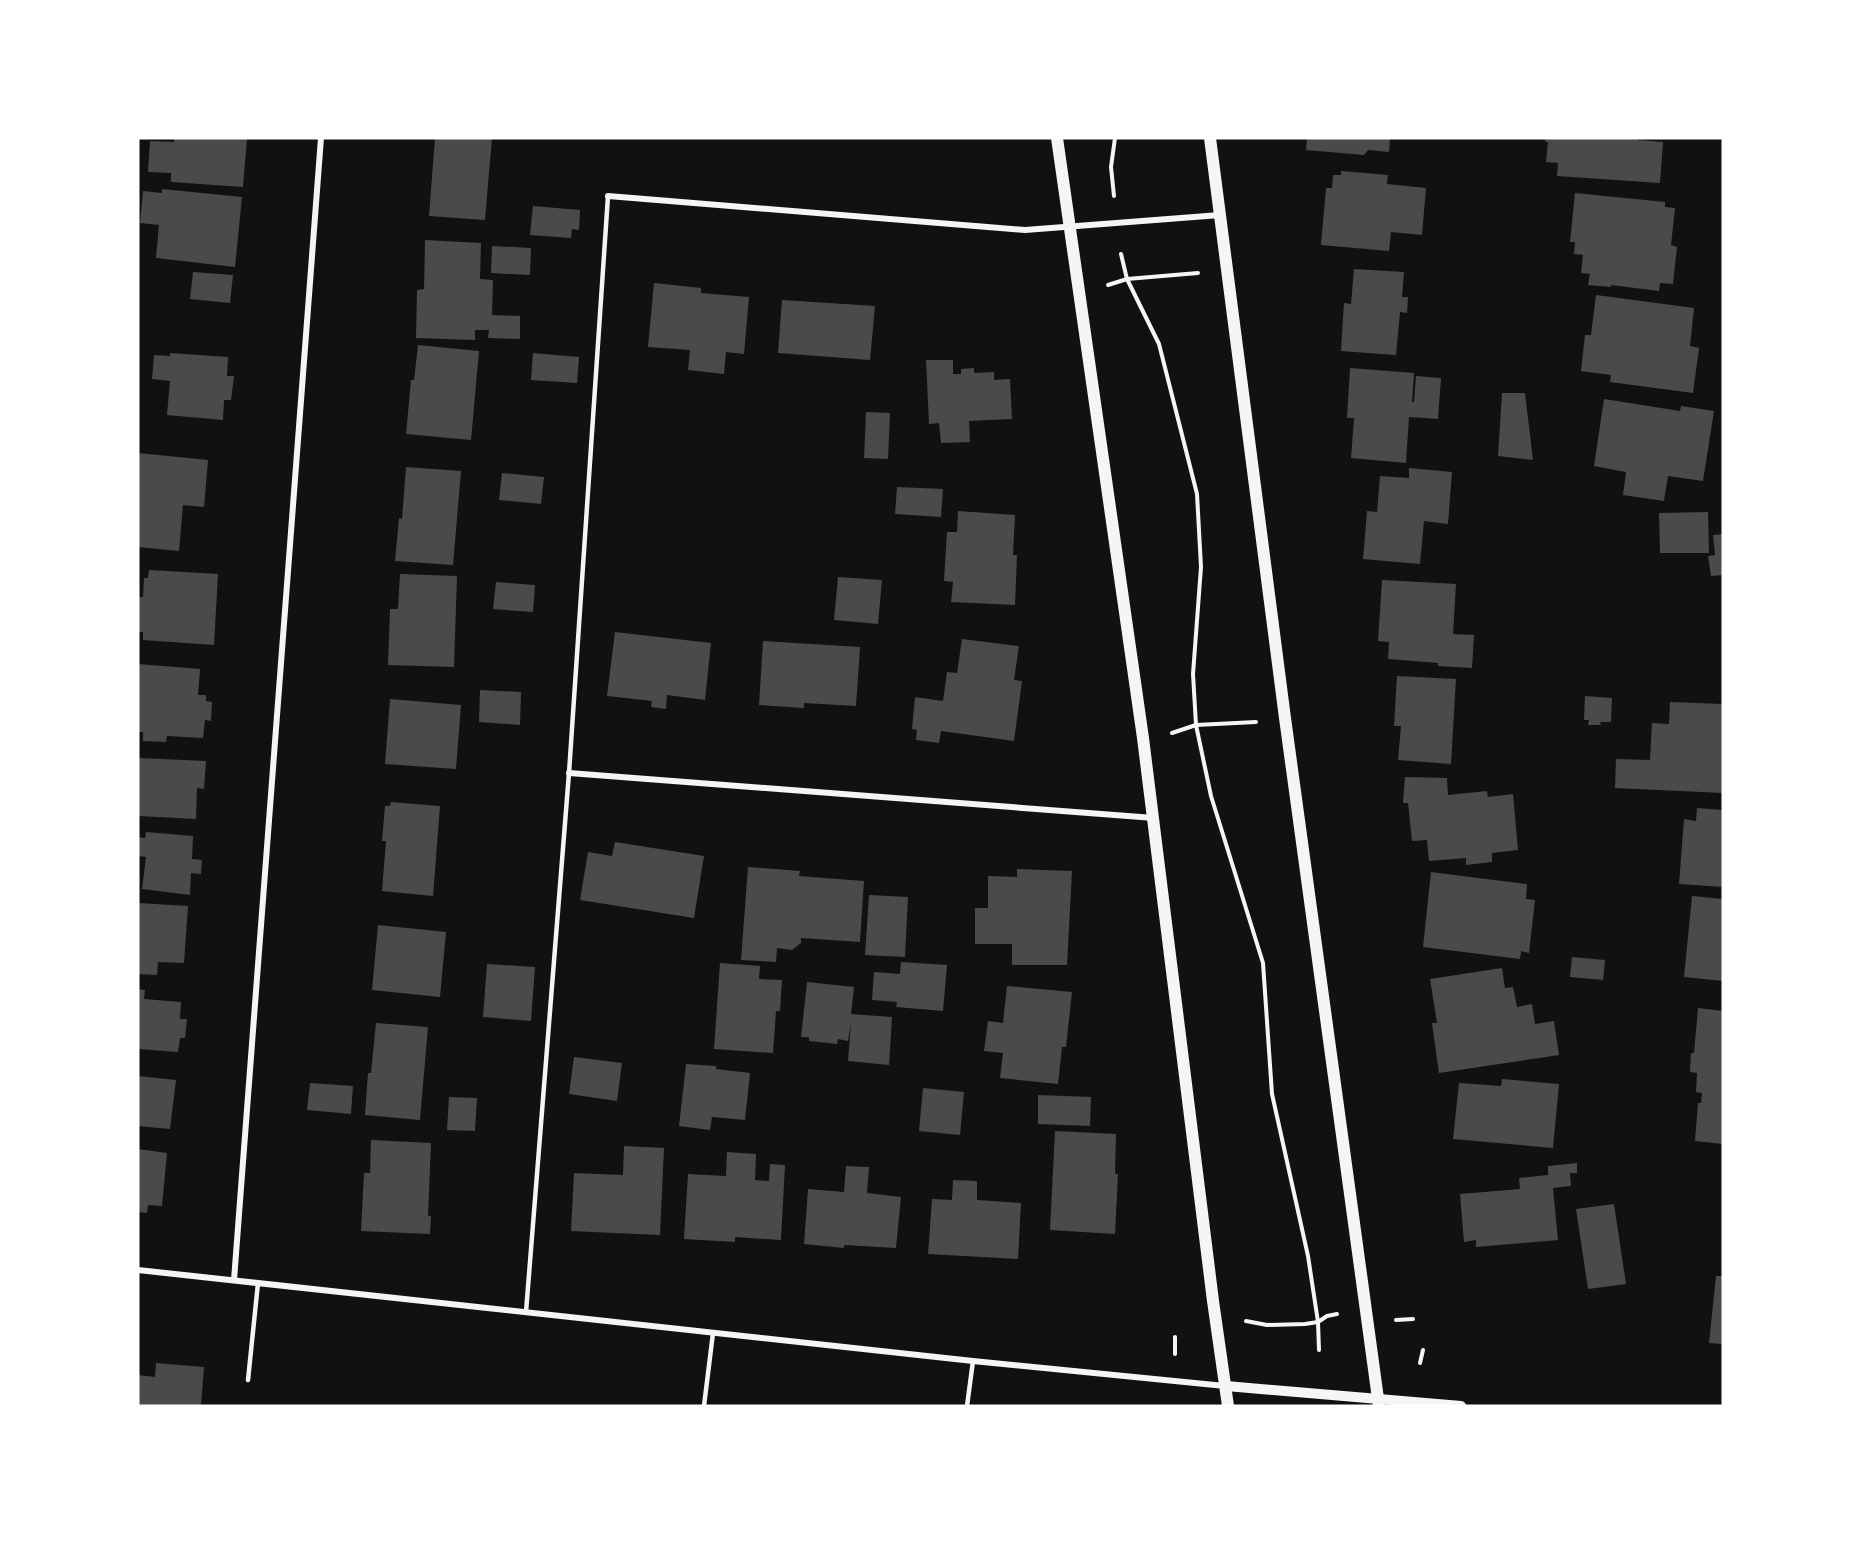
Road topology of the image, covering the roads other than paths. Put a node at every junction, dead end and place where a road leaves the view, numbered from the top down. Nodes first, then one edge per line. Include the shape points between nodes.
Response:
1 (321, 138) edge
2 (1057, 138) edge
3 (1210, 138) edge
4 (608, 196) joint
5 (1220, 215) junction
6 (1070, 225) junction
7 (569, 773) junction
8 (1154, 818) junction
9 (138, 1270) edge
10 (234, 1280) junction
11 (258, 1284) junction
12 (526, 1312) junction
13 (713, 1333) junction
14 (972, 1361) junction
15 (248, 1380) dead end
16 (1226, 1386) junction
17 (1378, 1402) edge
18 (704, 1406) edge
19 (967, 1406) edge
20 (1228, 1406) edge
21 (1461, 1406) edge

1 - 10 street
2 - 6 main road
3 - 5 main road
4 - 6 street via 1025,230
4 - 7 lane
5 - 6 street
5 - 17 main road
6 - 8 main road
7 - 8 street
7 - 12 lane
8 - 16 main road
9 - 10 street
10 - 11 street
11 - 12 street
11 - 15 lane
12 - 13 street
13 - 14 street
13 - 18 lane
14 - 16 street
14 - 19 lane
16 - 17 street
16 - 20 main road
17 - 21 street

